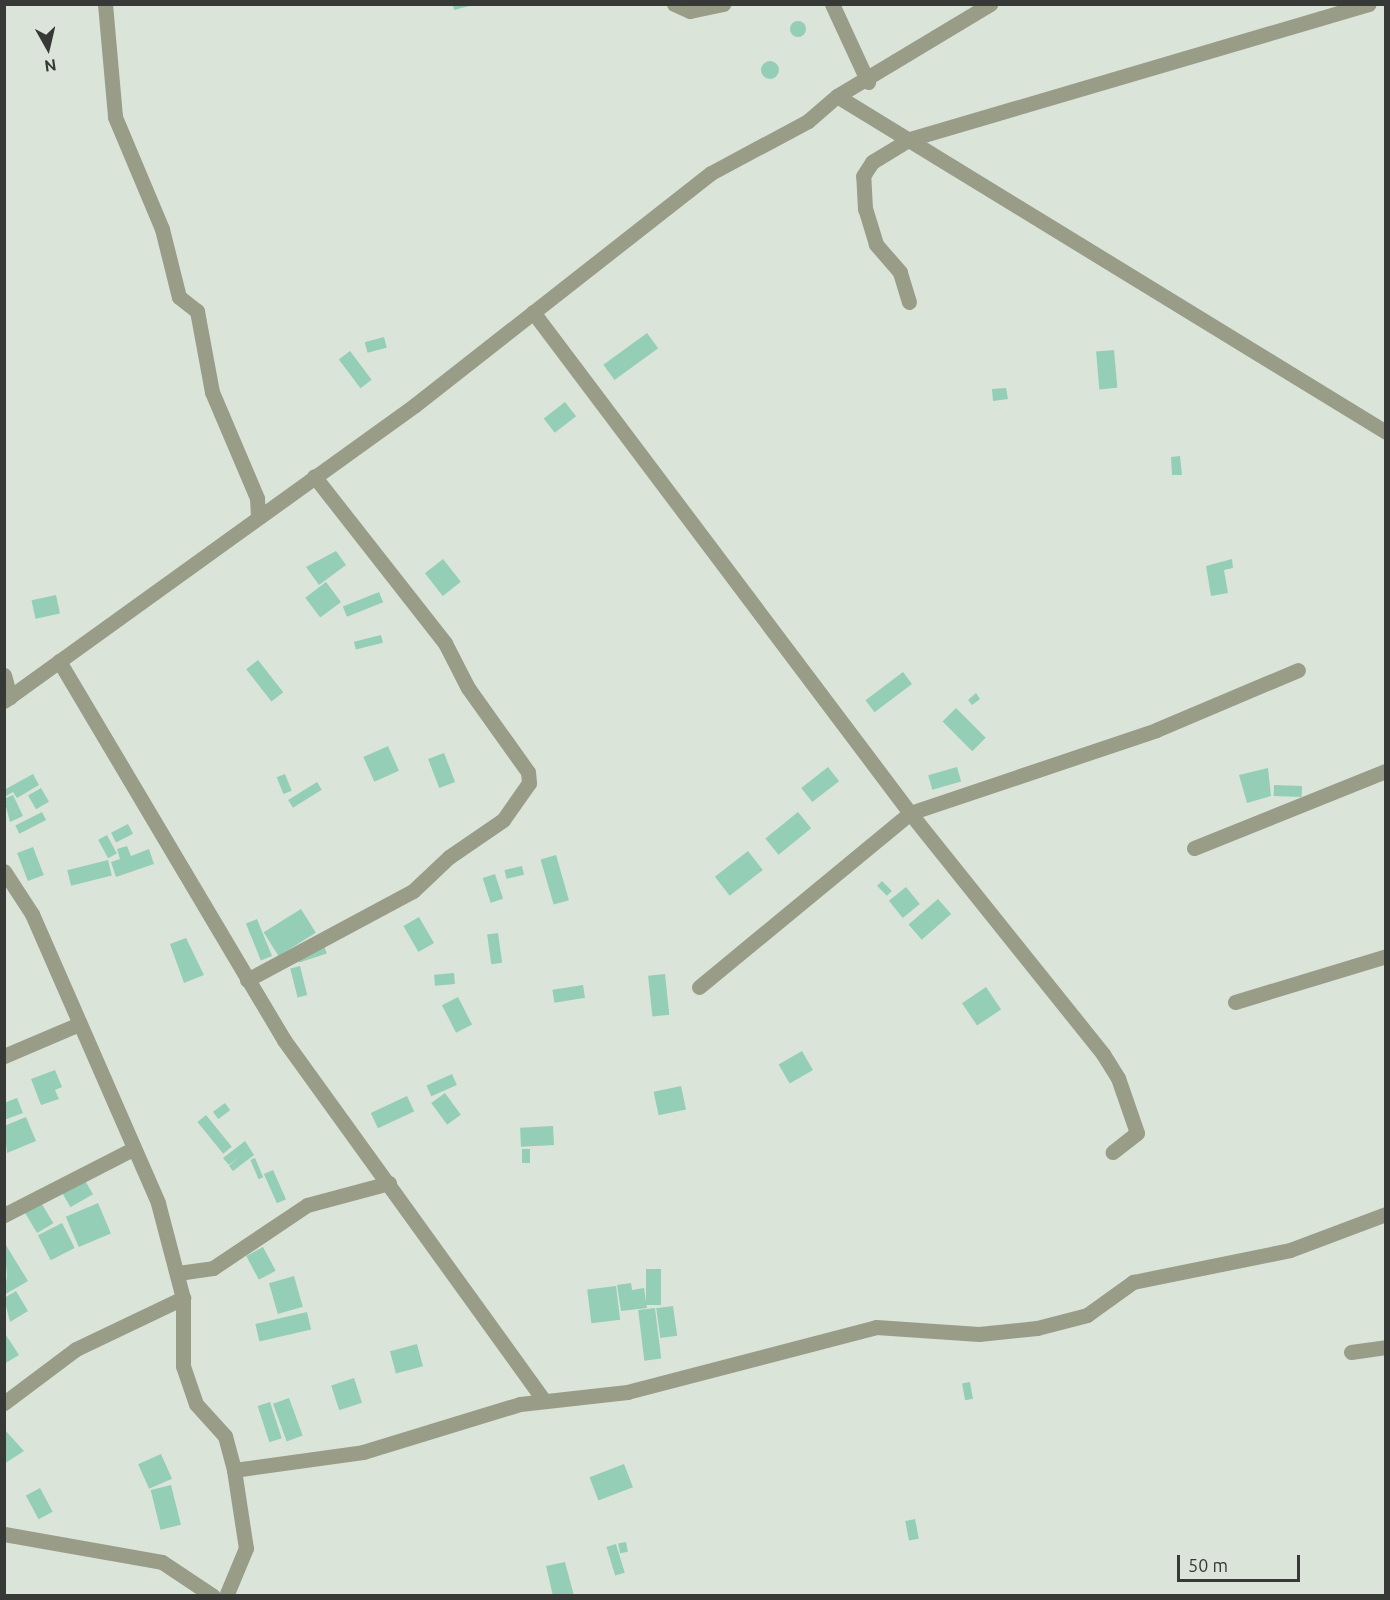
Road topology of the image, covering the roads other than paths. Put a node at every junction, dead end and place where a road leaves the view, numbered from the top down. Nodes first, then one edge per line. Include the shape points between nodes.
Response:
1 (105, 4) edge
2 (674, 4) edge
3 (723, 4) edge
4 (832, 4) edge
5 (990, 4) edge
6 (1369, 4) edge
7 (868, 82) junction
8 (837, 96) junction
9 (910, 139) junction
10 (909, 302) dead end
11 (533, 312) junction
12 (1386, 432) edge
13 (314, 476) junction
14 (258, 516) junction
15 (59, 661) junction
16 (1298, 670) dead end
17 (4, 675) edge
18 (7, 699) edge
19 (1386, 771) edge
20 (910, 813) junction
21 (1194, 848) dead end
22 (4, 871) edge
23 (1386, 956) edge
24 (247, 980) junction
25 (699, 987) dead end
26 (1235, 1002) dead end
27 (79, 1024) junction
28 (4, 1056) edge
29 (133, 1149) junction
30 (1113, 1152) dead end
31 (389, 1183) junction
32 (1386, 1214) edge
33 (4, 1215) edge
34 (178, 1273) junction
35 (183, 1298) junction
36 (1386, 1347) edge
37 (1351, 1352) dead end
38 (543, 1399) junction
39 (4, 1403) edge
40 (234, 1470) junction
41 (4, 1534) edge
42 (213, 1596) edge
43 (226, 1596) edge

1 - 14 street via 115,117 162,229 179,297 197,311 212,392 257,498
2 - 3 street via 690,10
4 - 7 street
5 - 7 street
6 - 9 street
7 - 8 street
8 - 9 street
8 - 11 street via 808,121 711,173
9 - 10 street via 872,162 862,191 876,244 900,272
9 - 12 street
11 - 13 street
11 - 20 street
13 - 14 street
13 - 24 street via 445,643 468,688 528,772 530,783 503,820 449,857 413,891
14 - 15 street
15 - 18 street
15 - 24 street
16 - 20 street via 1156,730
17 - 18 street
19 - 21 street
20 - 25 street
20 - 30 street via 1118,1078 1137,1133
22 - 27 street via 32,914
23 - 26 street
24 - 31 street
27 - 28 street
27 - 29 street
29 - 33 street
29 - 34 street via 158,1203
31 - 34 street via 307,1205 213,1268
31 - 38 street
32 - 38 street via 1290,1250 1133,1282 1087,1315 1037,1328 979,1334 876,1327 627,1392
34 - 35 street
35 - 39 street via 76,1348 30,1378
35 - 40 street via 183,1366 196,1404 225,1436
36 - 37 street
38 - 40 street via 363,1452
40 - 43 street via 246,1548
41 - 42 street via 162,1562

